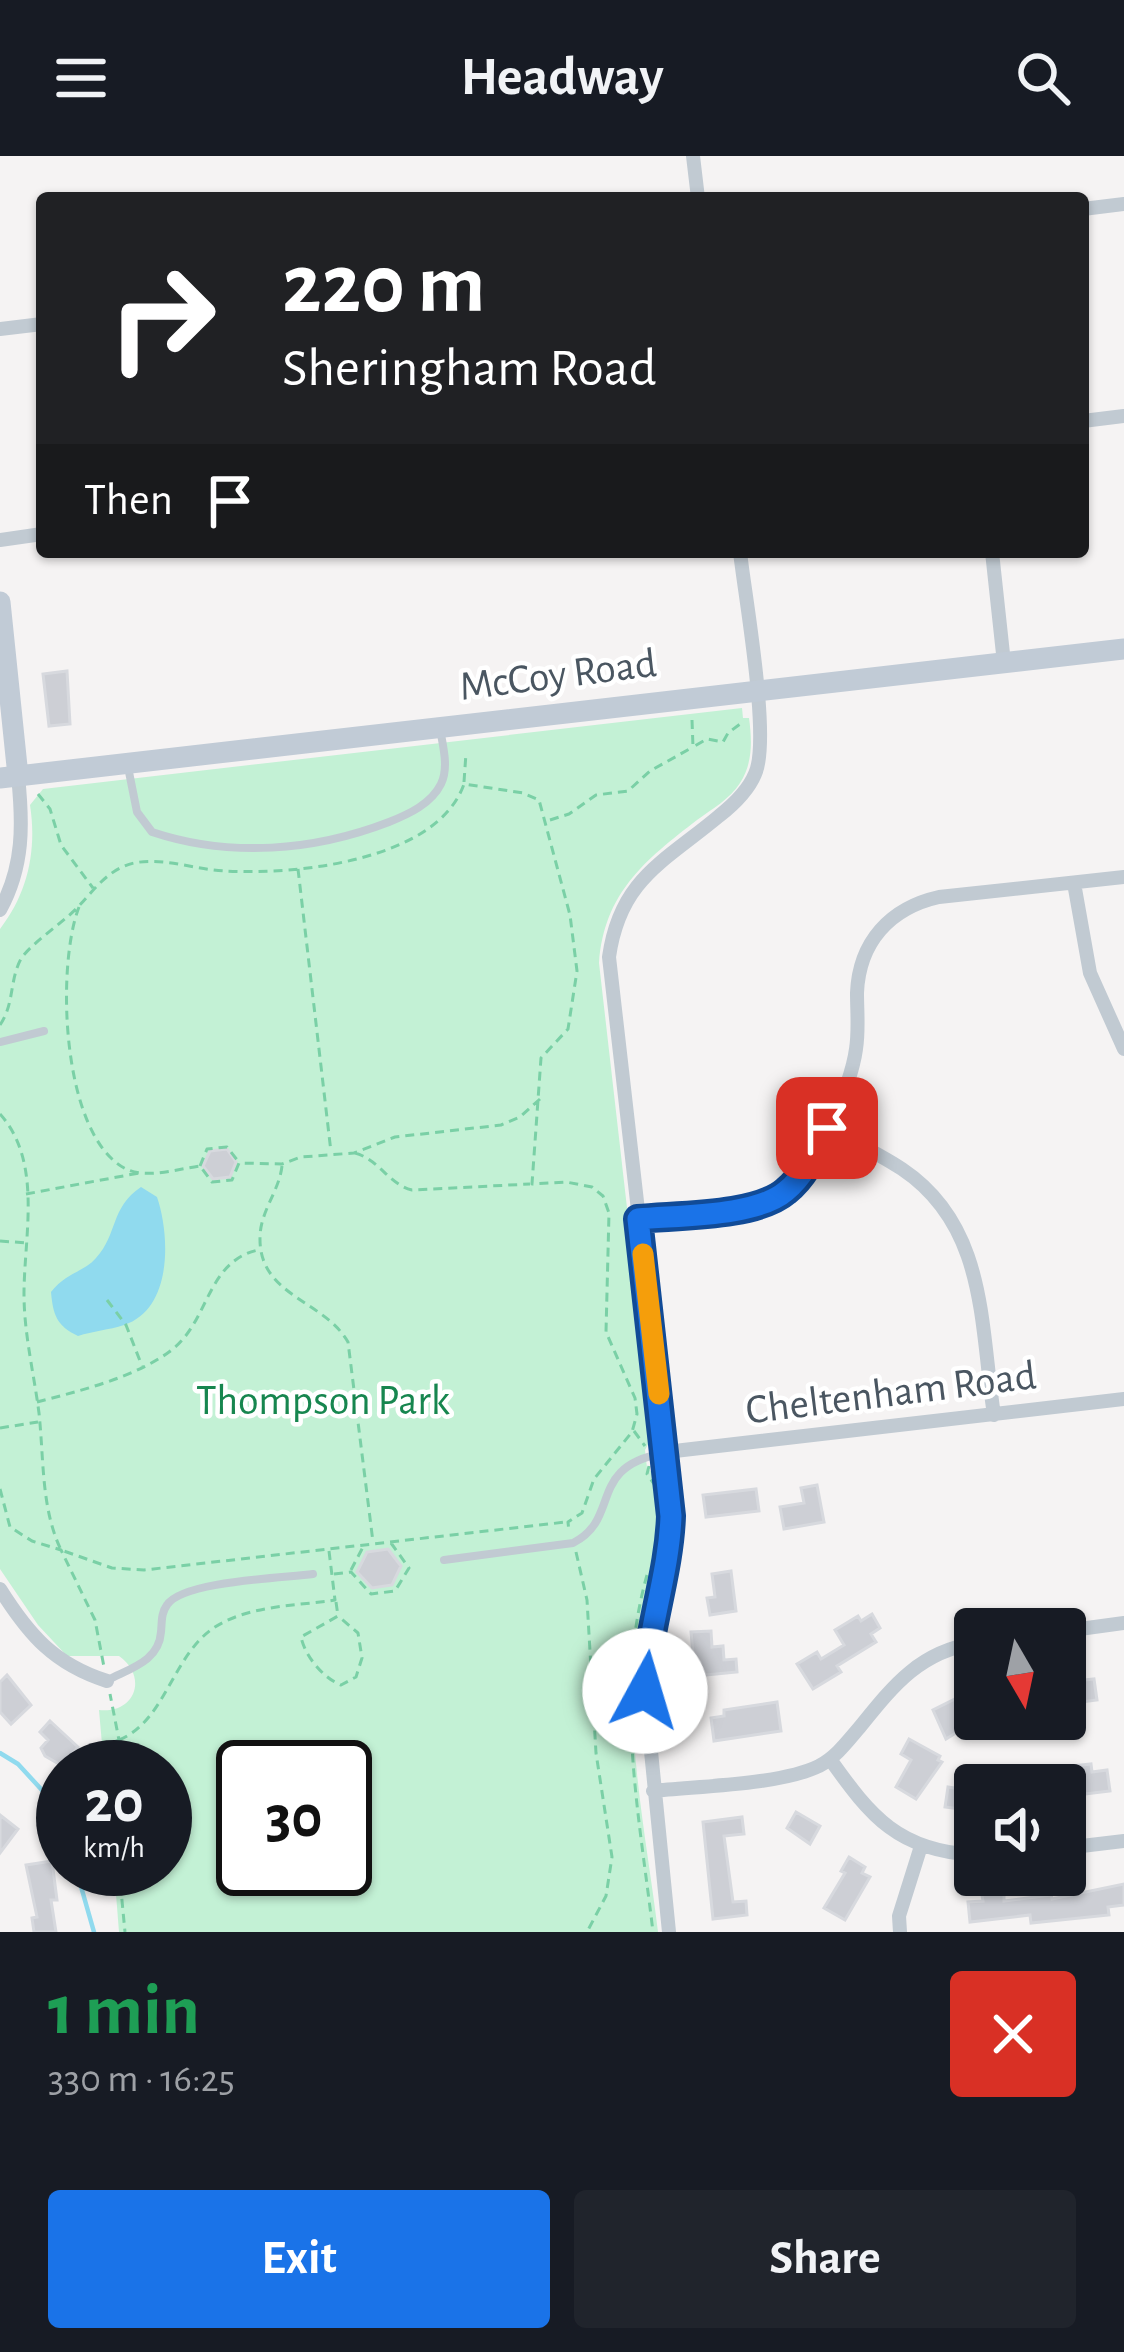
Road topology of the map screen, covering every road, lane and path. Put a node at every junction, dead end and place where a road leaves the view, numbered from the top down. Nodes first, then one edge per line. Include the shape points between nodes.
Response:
1 (694, 156) edge
2 (697, 192) edge
3 (1124, 204) edge
4 (1089, 208) edge
5 (36, 325) edge
6 (0, 329) edge
7 (1124, 416) edge
8 (1089, 420) edge
9 (36, 535) edge
10 (0, 540) edge
11 (741, 558) edge
12 (993, 558) edge
13 (0, 602) edge
14 (1124, 649) edge
15 (1004, 663) junction
16 (756, 692) junction
17 (745, 713) dead end
18 (692, 721) dead end
19 (440, 728) junction
20 (693, 747) junction
21 (466, 753) dead end
22 (127, 764) junction
23 (9, 777) edge
24 (464, 784) junction
25 (38, 794) dead end
26 (547, 820) junction
27 (298, 869) junction
28 (1124, 877) edge
29 (1074, 883) junction
30 (93, 888) junction
31 (79, 906) junction
32 (0, 910) edge
33 (0, 1025) edge
34 (44, 1031) dead end
35 (0, 1042) edge
36 (1124, 1049) edge
37 (541, 1098) junction
38 (0, 1114) edge
39 (827, 1128) junction
40 (354, 1153) junction
41 (331, 1154) junction
42 (239, 1162) junction
43 (282, 1164) junction
44 (200, 1166) junction
45 (147, 1172) junction
46 (532, 1184) junction
47 (26, 1194) junction
48 (638, 1219) junction
49 (0, 1241) edge
50 (28, 1244) junction
51 (260, 1250) junction
52 (107, 1300) dead end
53 (142, 1366) junction
54 (1124, 1399) edge
55 (37, 1402) junction
56 (994, 1415) junction
57 (39, 1421) junction
58 (0, 1428) edge
59 (666, 1452) junction
60 (0, 1490) edge
61 (568, 1522) junction
62 (390, 1541) junction
63 (573, 1543) junction
64 (374, 1544) junction
65 (364, 1545) junction
66 (329, 1549) junction
67 (61, 1550) junction
68 (444, 1560) dead end
69 (351, 1572) junction
70 (313, 1574) dead end
71 (332, 1574) junction
72 (0, 1588) edge
73 (335, 1600) junction
74 (338, 1616) junction
75 (1124, 1623) edge
76 (1086, 1628) edge
77 (954, 1647) edge
78 (107, 1681) junction
79 (118, 1740) edge
80 (120, 1740) edge
81 (830, 1759) junction
82 (653, 1791) junction
83 (1124, 1841) edge
84 (921, 1846) junction
85 (1086, 1846) edge
86 (954, 1852) edge
87 (122, 1896) edge
88 (125, 1932) edge
89 (586, 1932) edge
90 (669, 1932) edge
91 (900, 1932) edge

1 - 2 street
3 - 4 street
5 - 6 street
7 - 8 street
9 - 10 street
11 - 16 street
12 - 15 street
13 - 23 main road
14 - 15 main road, McCoy Road
15 - 16 main road, McCoy Road
16 - 19 main road, McCoy Road
16 - 48 street via 760,755 750,783 636,884 613,931 610,987
17 - 20 path via 723,742
18 - 20 path
19 - 22 main road, McCoy Road
19 - 22 lane via 443,781 430,799 375,827 305,846 233,846 152,832 133,801
20 - 26 path via 628,791 596,794
21 - 24 path
22 - 23 main road, McCoy Road
23 - 32 street via 22,844
24 - 26 path via 531,795
24 - 27 path via 450,812 418,836
25 - 30 path
26 - 37 path via 578,963 570,1025 541,1058
27 - 30 path via 137,862
27 - 41 path
28 - 29 street
29 - 36 street via 1090,973
29 - 39 street via 939,897 890,918 860,969 852,1072
30 - 31 path
31 - 33 path via 18,962 12,1005
31 - 45 path via 67,991 81,1099 108,1153
34 - 35 lane
37 - 40 path via 501,1125 395,1137
37 - 46 path
38 - 47 path via 22,1154
39 - 48 street via 799,1178 764,1204
39 - 56 street via 904,1170 959,1231 976,1276
40 - 41 path
40 - 46 path via 416,1191
41 - 43 path
42 - 43 path
42 - 44 path via 227,1147 207,1149
42 - 44 path via 232,1180 212,1182
43 - 51 path
44 - 45 path
45 - 47 path
46 - 61 path via 586,1185 605,1200 605,1325 636,1402 633,1430 594,1479 582,1514
47 - 50 path
48 - 59 street
49 - 50 path
50 - 55 path via 24,1300
51 - 53 path via 224,1268 194,1328
51 - 64 path via 279,1286 330,1319 350,1347
52 - 53 path
53 - 55 path
54 - 56 street, Cheltenham Road
55 - 57 path
56 - 59 street, Cheltenham Road
57 - 58 path
57 - 67 path via 48,1516
59 - 63 lane via 625,1467 607,1488 596,1524
59 - 82 street via 670,1547 646,1673
60 - 67 path via 13,1529
61 - 62 path
61 - 63 path
62 - 64 path
62 - 69 path via 409,1568 395,1591 371,1594
63 - 68 lane
63 - 89 path via 587,1600 612,1857 606,1896
64 - 65 path
65 - 66 path
65 - 69 path
66 - 67 path via 136,1570
66 - 71 path
67 - 78 path via 95,1620
69 - 71 path
70 - 78 lane via 174,1597 154,1654
71 - 73 path
72 - 78 street via 44,1646 70,1668
73 - 74 path
73 - 80 path via 258,1611 214,1628 141,1729
74 - 74 path via 301,1637 324,1676 341,1685 356,1677 362,1658 358,1633
75 - 76 street
77 - 81 street via 918,1662
78 - 79 path
81 - 82 street via 787,1776
81 - 84 street via 865,1809
82 - 90 street
83 - 85 street
84 - 86 street
84 - 91 street
87 - 88 path

